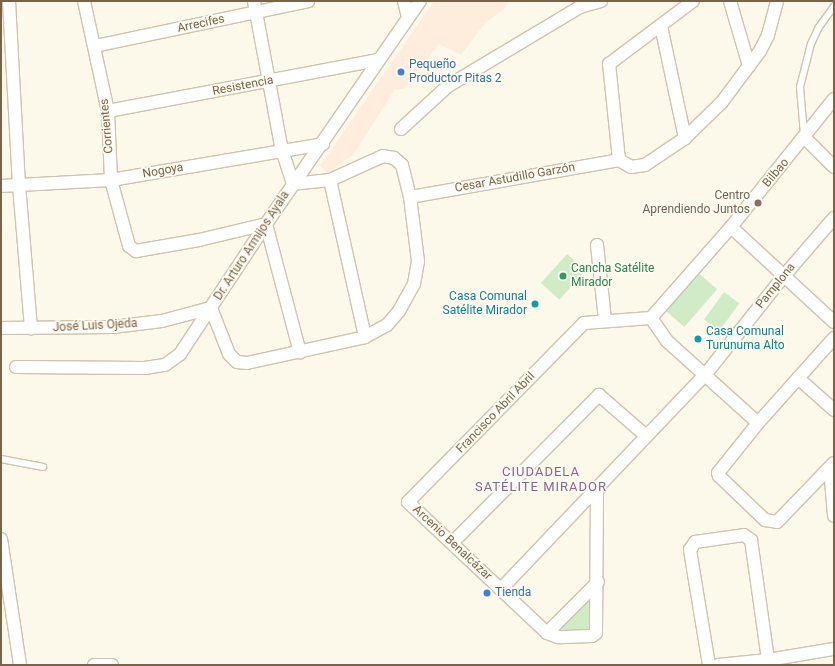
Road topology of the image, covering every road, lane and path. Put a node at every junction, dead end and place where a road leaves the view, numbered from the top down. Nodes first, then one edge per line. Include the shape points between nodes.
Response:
1 (10, 1) edge
2 (84, 1) edge
3 (308, 1) edge
4 (404, 1) edge
5 (420, 1) edge
6 (599, 1) edge
7 (693, 1) edge
8 (730, 1) edge
9 (777, 1) edge
10 (834, 6) edge
11 (255, 7) edge
12 (408, 17) junction
13 (661, 26) junction
14 (95, 46) junction
15 (378, 60) junction
16 (748, 66) junction
17 (270, 81) junction
18 (834, 99) edge
19 (108, 111) junction
20 (401, 129) dead end
21 (685, 138) junction
22 (805, 138) junction
23 (323, 144) junction
24 (282, 151) junction
25 (619, 160) junction
26 (834, 167) edge
27 (111, 180) junction
28 (330, 180) junction
29 (293, 184) junction
30 (19, 185) junction
31 (1, 186) edge
32 (410, 197) junction
33 (834, 218) edge
34 (266, 224) junction
35 (732, 227) junction
36 (597, 245) dead end
37 (783, 277) junction
38 (212, 308) junction
39 (651, 318) junction
40 (605, 320) junction
41 (834, 322) edge
42 (1, 328) edge
43 (31, 329) junction
44 (365, 337) junction
45 (834, 338) edge
46 (300, 353) junction
47 (16, 367) dead end
48 (705, 375) junction
49 (798, 378) junction
50 (834, 410) edge
51 (758, 423) junction
52 (645, 435) junction
53 (1, 459) edge
54 (832, 465) edge
55 (43, 466) dead end
56 (597, 489) junction
57 (408, 502) joint
58 (834, 516) edge
59 (1, 539) edge
60 (452, 543) junction
61 (598, 582) junction
62 (501, 588) junction
63 (547, 633) junction
64 (834, 649) edge
65 (768, 660) junction
66 (20, 665) edge
67 (94, 665) edge
68 (112, 665) edge
69 (709, 665) edge
70 (718, 665) edge

1 - 30 street
2 - 14 street, Corrientes
3 - 11 street, Arrecifes
4 - 12 street
5 - 12 street, Dr. Arturo Armijos Ayala
6 - 20 street via 580,7 448,86
7 - 13 street
8 - 16 street
9 - 16 street via 768,35
10 - 22 lane via 811,44 800,87
11 - 14 street, Arrecifes
11 - 17 street
12 - 15 street, Dr. Arturo Armijos Ayala
13 - 21 street
13 - 25 street via 610,64
14 - 19 street, Corrientes
15 - 17 street, Resistencia
15 - 23 street, Dr. Arturo Armijos Ayala
16 - 21 street via 722,102
17 - 19 street, Resistencia
17 - 24 street
18 - 22 street, Bilbao
19 - 27 street, Corrientes
21 - 25 street via 645,165 631,167
22 - 26 street
22 - 35 street, Bilbao
23 - 24 street, Nogoya
23 - 29 street, Dr. Arturo Armijos Ayala
24 - 27 street, Nogoya
24 - 29 street
25 - 32 street, Cesar Astudillo Garzón
27 - 30 street, Nogoya
27 - 34 street, Corrientes via 132,250 199,240
28 - 29 street
28 - 32 street via 383,156 394,158 402,165
28 - 44 street
29 - 34 street, Dr. Arturo Armijos Ayala
30 - 31 street, Nogoya
30 - 43 street
32 - 44 street via 418,261 414,284 399,311 387,325
33 - 37 street, Pamplona
34 - 38 street, Dr. Arturo Armijos Ayala
34 - 46 street
35 - 37 street
35 - 39 street, Bilbao
36 - 40 street
37 - 41 street
37 - 48 street, Pamplona
38 - 43 street, José Luis Ojeda via 162,321 113,327
38 - 46 street via 229,354 237,362 247,363
38 - 47 street, Dr. Arturo Armijos Ayala via 180,354 165,364 145,368
39 - 40 street
39 - 48 street via 667,341
40 - 57 street, Francisco Abril Abril via 584,323
42 - 43 street, José Luis Ojeda
44 - 46 street
45 - 49 street
48 - 51 street
48 - 52 street, Pamplona
49 - 50 street
49 - 51 street
51 - 54 street via 718,470 718,476 765,520 781,520
52 - 56 street, Pamplona
52 - 60 street via 599,395
53 - 55 lane
54 - 58 street
56 - 61 street
56 - 62 street, Pamplona
57 - 60 street, Arcenio Benalcázar
59 - 66 street
60 - 62 street, Arcenio Benalcázar
61 - 63 street
61 - 63 street via 594,635 558,637
62 - 63 street, Arcenio Benalcázar
64 - 65 street
65 - 69 street via 751,540 744,536 695,542 690,550
65 - 70 street
67 - 68 street

